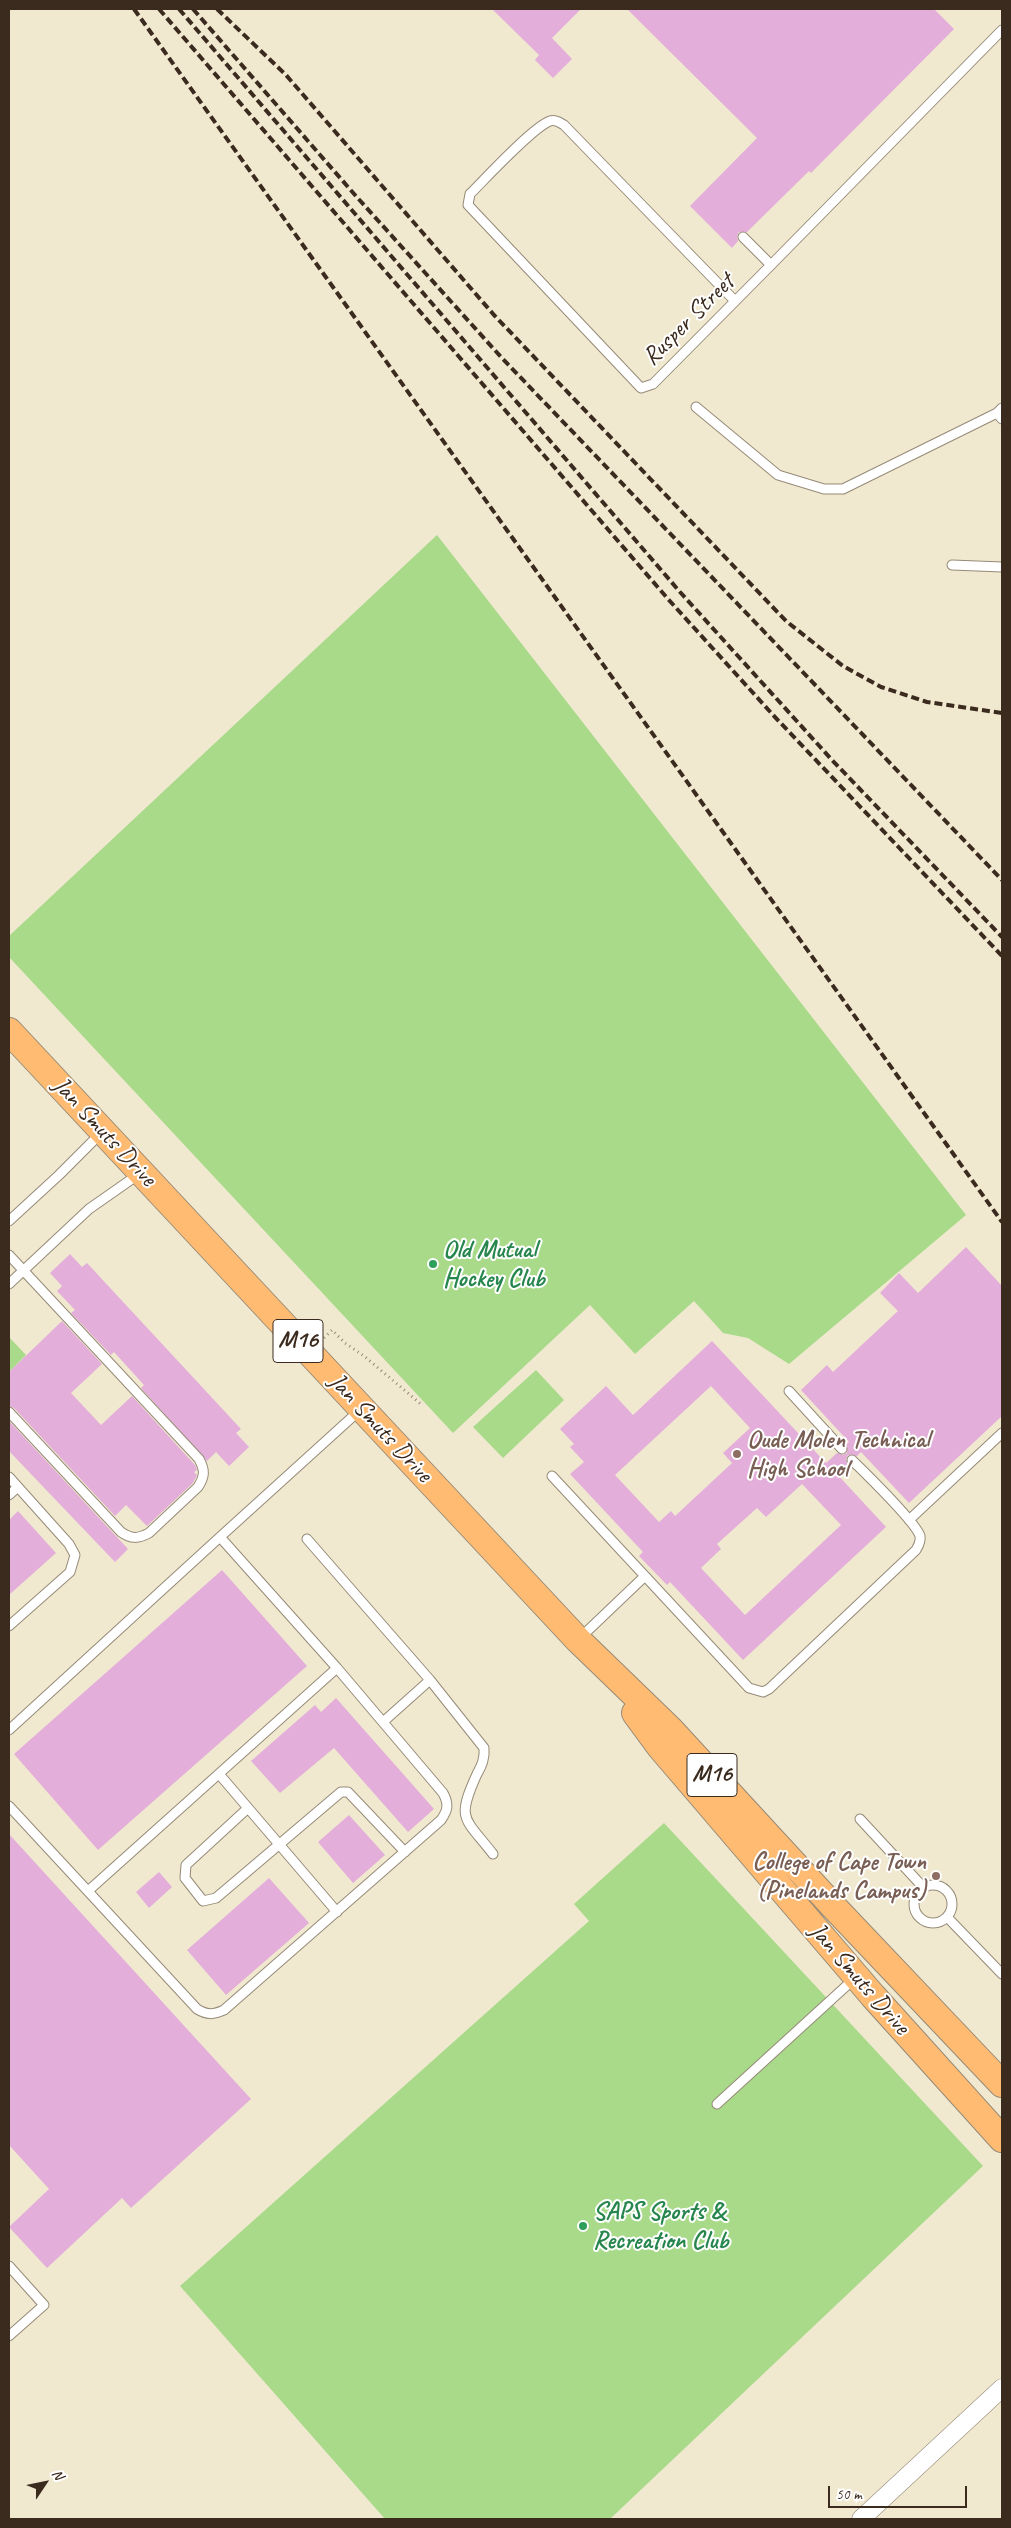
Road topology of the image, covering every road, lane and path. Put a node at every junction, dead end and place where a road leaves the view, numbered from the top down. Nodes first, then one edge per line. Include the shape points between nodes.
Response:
1 (1002, 30) edge
2 (743, 237) dead end
3 (771, 264) junction
4 (735, 301) junction
5 (696, 407) dead end
6 (1000, 413) edge
7 (952, 564) dead end
8 (1002, 567) edge
9 (9, 1031) edge
10 (103, 1131) junction
11 (141, 1172) junction
12 (9, 1221) edge
13 (9, 1255) edge
14 (23, 1271) junction
15 (9, 1284) edge
16 (320, 1342) dead end
17 (789, 1391) dead end
18 (422, 1405) dead end
19 (362, 1408) junction
20 (9, 1412) edge
21 (1002, 1433) edge
22 (842, 1448) dead end
23 (852, 1460) dead end
24 (552, 1476) dead end
25 (9, 1477) edge
26 (18, 1487) junction
27 (9, 1495) edge
28 (909, 1520) junction
29 (220, 1537) junction
30 (307, 1538) dead end
31 (645, 1576) junction
32 (9, 1626) edge
33 (583, 1645) junction
34 (337, 1668) junction
35 (430, 1680) junction
36 (383, 1722) junction
37 (9, 1730) edge
38 (219, 1774) junction
39 (9, 1806) edge
40 (248, 1808) junction
41 (860, 1819) dead end
42 (279, 1844) junction
43 (405, 1852) junction
44 (493, 1854) dead end
45 (923, 1887) junction
46 (88, 1891) junction
47 (337, 1912) junction
48 (947, 1917) junction
49 (1002, 1974) edge
50 (857, 1976) junction
51 (1002, 2084) edge
52 (717, 2104) dead end
53 (1002, 2139) edge
54 (9, 2266) edge
55 (9, 2336) edge
56 (1002, 2388) edge
57 (861, 2519) edge

1 - 3 lane, Rusper Street
2 - 3 lane
3 - 4 lane, Rusper Street
4 - 4 lane, Rusper Street via 653,384 642,388 468,205 470,194 527,139 556,120
5 - 6 lane via 778,475 824,489 843,488
7 - 8 lane
9 - 10 main road, Jan Smuts Drive / M16
10 - 11 main road, Jan Smuts Drive / M16
10 - 12 lane
11 - 14 lane via 89,1209
11 - 19 main road, Jan Smuts Drive / M16
13 - 14 lane
14 - 15 lane
14 - 20 lane via 198,1460 204,1468 204,1478 149,1533 140,1538 129,1538
16 - 18 path via 332,1330
17 - 22 lane
19 - 29 lane
19 - 33 main road, Jan Smuts Drive / M16
21 - 28 lane
23 - 28 lane
24 - 31 lane
25 - 26 lane
26 - 27 lane
26 - 32 lane via 69,1544 75,1556 70,1572
28 - 31 lane via 920,1537 916,1550 769,1689 762,1692 749,1688
29 - 34 lane
29 - 37 lane
30 - 35 lane
31 - 33 lane
33 - 50 main road, Jan Smuts Drive / M16 via 660,1747
33 - 51 main road, Jan Smuts Drive / M16 via 670,1729
34 - 36 lane
34 - 38 lane
35 - 36 lane
35 - 44 lane via 484,1748 484,1760 464,1811 470,1825
36 - 43 lane via 448,1802 447,1812 441,1820
38 - 40 lane
38 - 46 lane
39 - 46 lane
40 - 42 lane
40 - 42 lane via 186,1864 185,1878 198,1896 203,1901 216,1898
41 - 45 lane
42 - 43 lane via 344,1791
42 - 47 lane
43 - 47 lane
45 - 48 lane via 933,1884 944,1888 951,1896 952,1907
45 - 48 lane via 916,1895 914,1906 918,1916 927,1922 938,1922
46 - 47 lane via 197,2009 206,2014 224,2010
48 - 49 lane
50 - 52 lane
50 - 53 main road, Jan Smuts Drive / M16
54 - 55 lane via 44,2304
56 - 57 street

